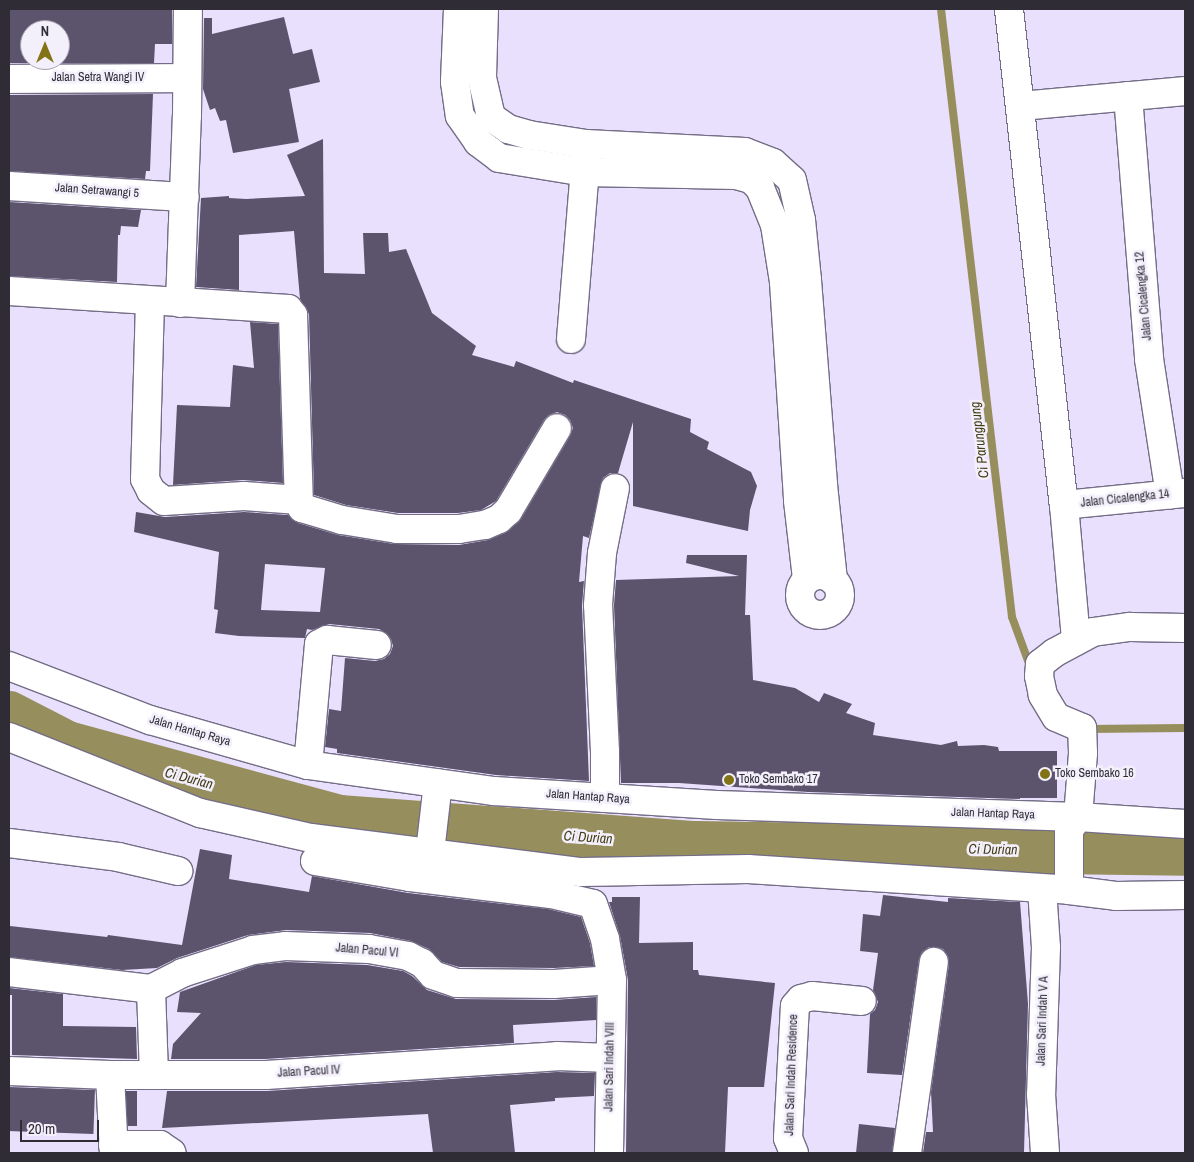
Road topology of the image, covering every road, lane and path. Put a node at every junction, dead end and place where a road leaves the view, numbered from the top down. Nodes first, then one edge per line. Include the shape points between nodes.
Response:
1 (188, 9) edge
2 (458, 9) edge
3 (484, 9) edge
4 (1010, 9) edge
5 (187, 78) junction
6 (9, 79) edge
7 (1185, 91) edge
8 (1128, 96) junction
9 (1021, 106) junction
10 (586, 144) junction
11 (585, 172) junction
12 (9, 186) edge
13 (185, 197) junction
14 (796, 281) junction
15 (9, 291) edge
16 (150, 301) junction
17 (180, 303) junction
18 (571, 339) dead end
19 (556, 428) dead end
20 (616, 488) dead end
21 (1177, 494) edge
22 (299, 500) junction
23 (1064, 505) junction
24 (820, 580) dead end
25 (1185, 628) edge
26 (1076, 640) junction
27 (378, 645) dead end
28 (9, 666) edge
29 (9, 737) edge
30 (308, 764) junction
31 (437, 787) junction
32 (605, 798) junction
33 (1074, 824) junction
34 (1185, 824) edge
35 (9, 844) edge
36 (431, 848) junction
37 (315, 861) dead end
38 (178, 871) dead end
39 (581, 872) junction
40 (1069, 884) junction
41 (1042, 889) junction
42 (1185, 894) edge
43 (593, 904) junction
44 (934, 962) dead end
45 (9, 972) edge
46 (612, 980) junction
47 (151, 989) junction
48 (862, 1000) dead end
49 (610, 1058) junction
50 (9, 1071) edge
51 (154, 1074) junction
52 (110, 1075) junction
53 (114, 1149) edge
54 (172, 1153) edge
55 (609, 1153) edge
56 (794, 1153) edge
57 (908, 1153) edge
58 (1045, 1153) edge

1 - 5 street
2 - 11 street via 455,82 460,116 478,142 499,158
3 - 10 street via 482,78 491,117 508,129
4 - 9 street
5 - 6 street, Jalan Setra Wangi IV
5 - 13 street
7 - 8 street
8 - 9 street
8 - 21 street, Jalan Cicalengka 12 via 1149,359
9 - 23 street
10 - 11 street
10 - 14 street via 745,152 773,163 792,180 801,220
11 - 14 street via 751,178 760,188
11 - 18 street
12 - 13 street, Jalan Setrawangi 5
13 - 17 street
14 - 24 street via 823,485
15 - 16 street
16 - 17 street
16 - 22 street via 145,479 151,491 164,501 244,496
17 - 22 street via 280,307 291,311 297,385
19 - 22 street via 508,511 485,525 397,529 342,520 302,508
20 - 32 street via 602,553 598,605
21 - 23 street, Jalan Cicalengka 14
23 - 26 street
25 - 26 street via 1130,627 1093,632
26 - 33 street via 1040,664 1039,670 1044,695 1056,717 1083,740
27 - 30 street via 327,640 318,644
28 - 30 street, Jalan Hantap Raya via 150,720
29 - 36 street via 200,813 311,838
30 - 31 street, Jalan Hantap Raya
31 - 32 street, Jalan Hantap Raya
31 - 36 street
32 - 33 street, Jalan Hantap Raya
33 - 34 street, Jalan Hantap Raya
33 - 40 street
35 - 38 street via 118,857
36 - 39 street
37 - 43 street via 410,877 551,894
39 - 41 street via 748,869
39 - 43 street, Jalan Sari Indah VIII
40 - 41 street
40 - 42 street via 1116,896
41 - 58 street, Jalan Sari Indah V A via 1046,947 1041,1094
43 - 46 street, Jalan Sari Indah VIII via 605,939
44 - 57 street
45 - 47 street
46 - 47 street, Jalan Pacul VI via 554,984 456,984 433,975 422,962 408,956 369,949 285,946 245,952 182,973
46 - 49 street, Jalan Sari Indah VIII
47 - 51 street
48 - 56 street, Jalan Sari Indah Residence via 812,996 801,999 794,1006 788,1138
49 - 51 street, Jalan Pacul IV via 557,1056 266,1075
49 - 55 street, Jalan Sari Indah VIII
50 - 52 street, Jalan Pacul IV
51 - 52 street, Jalan Pacul IV
52 - 53 street
53 - 54 street via 160,1145

